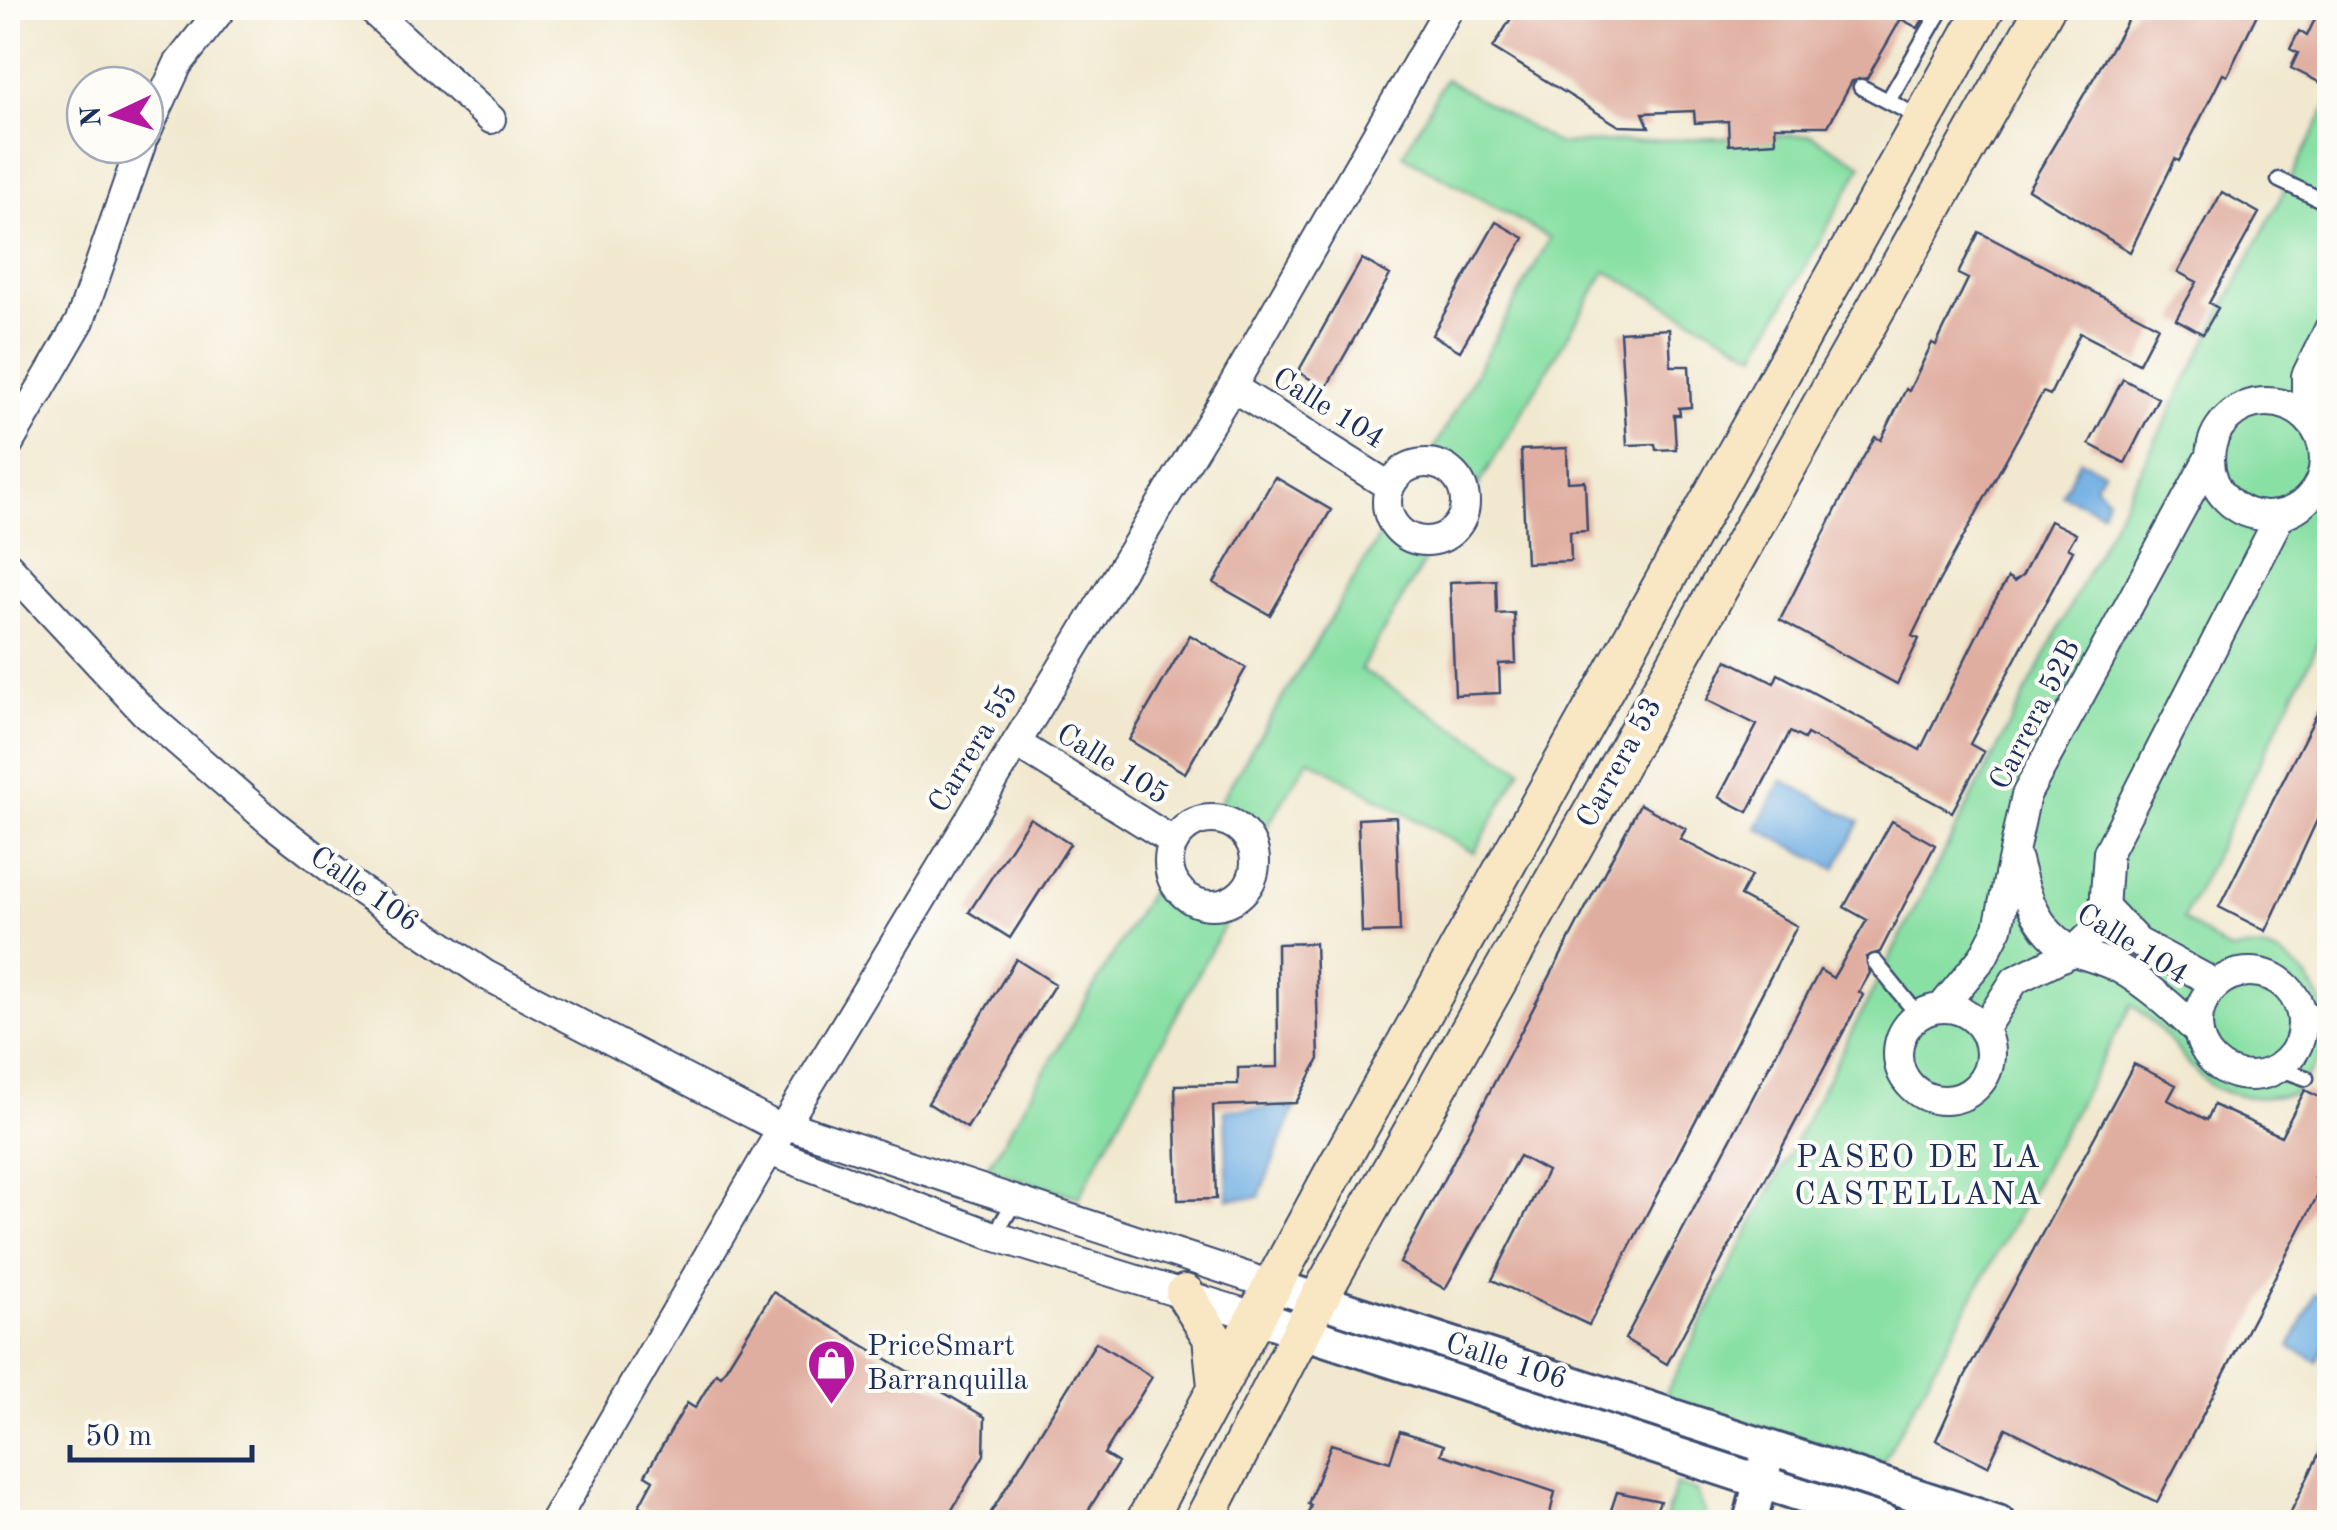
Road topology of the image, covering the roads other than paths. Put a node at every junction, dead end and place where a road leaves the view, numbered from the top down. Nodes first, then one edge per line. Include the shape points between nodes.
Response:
1 (222, 8) edge
2 (370, 8) edge
3 (1449, 8) edge
4 (1942, 8) edge
5 (1985, 8) edge
6 (2046, 8) edge
7 (1943, 42) junction
8 (1862, 87) dead end
9 (165, 92) edge
10 (1888, 102) junction
11 (490, 119) dead end
12 (1922, 120) junction
13 (134, 165) edge
14 (2278, 180) dead end
15 (2330, 204) edge
16 (2330, 327) edge
17 (2306, 376) junction
18 (1232, 387) junction
19 (2268, 402) junction
20 (2306, 417) junction
21 (8, 445) edge
22 (2210, 456) junction
23 (2326, 459) edge
24 (1389, 486) dead end
25 (2322, 494) edge
26 (2281, 514) junction
27 (8, 566) edge
28 (1016, 743) junction
29 (1174, 842) dead end
30 (2015, 854) junction
31 (2107, 909) junction
32 (2074, 951) junction
33 (1875, 962) dead end
34 (2216, 984) junction
35 (1930, 1011) junction
36 (1983, 1030) junction
37 (2199, 1033) junction
38 (2278, 1068) junction
39 (813, 1078) junction
40 (2306, 1078) dead end
41 (780, 1135) junction
42 (870, 1154) junction
43 (1015, 1201) junction
44 (994, 1236) junction
45 (1185, 1294) junction
46 (1263, 1300) junction
47 (1310, 1316) junction
48 (1216, 1388) junction
49 (1766, 1446) junction
50 (1806, 1460) junction
51 (1763, 1482) junction
52 (1791, 1508) edge
53 (554, 1522) edge
54 (1145, 1522) edge
55 (1204, 1522) edge
56 (1750, 1522) edge
57 (1884, 1522) edge
58 (1998, 1522) edge

1 - 9 street via 178,64
2 - 11 street
3 - 18 street, Carrera 55
4 - 7 lane
5 - 7 main road, Carrera 53
6 - 47 main road, Carrera 53
7 - 10 lane
7 - 12 main road, Carrera 53
8 - 10 lane
10 - 12 lane
12 - 46 main road, Carrera 53
13 - 21 street via 80,321
14 - 15 lane
16 - 17 street
17 - 19 street
17 - 20 street
18 - 24 street, Calle 104
18 - 28 street, Carrera 55
19 - 20 street
19 - 22 street via 2234,411 2221,423
20 - 23 street
22 - 26 street via 2212,474 2230,504 2264,516
22 - 30 street, Carrera 52B via 2026,795
23 - 25 street
25 - 26 street
26 - 31 street via 2108,852
27 - 41 street, Calle 106 via 145,712 347,881 486,975
28 - 29 street, Calle 105
28 - 39 street, Carrera 55
30 - 32 street, Calle 104 via 2031,908
30 - 35 street, Carrera 52B via 1998,928 1983,957
31 - 32 street, Carrera 52B via 2096,932
31 - 34 street, Calle 104 via 2138,942
32 - 36 street, Carrera 52B via 2015,980
32 - 37 street, Calle 104 via 2150,987
33 - 35 lane
34 - 37 street, Calle 104 via 2205,998
34 - 38 street, Calle 104 via 2245,972 2275,978 2312,1012 2298,1045
35 - 36 street via 1966,1013
35 - 36 street, Carrera 52B via 1902,1034 1898,1060 1908,1084 1928,1098 1953,1100 1976,1088 1990,1054
37 - 38 street, Calle 104 via 2215,1063 2230,1072 2263,1075
38 - 40 lane
39 - 41 street, Carrera 55
39 - 42 street, Calle 106 via 827,1125
41 - 42 street, Calle 106
41 - 44 street, Calle 106
41 - 53 street, Carrera 55
42 - 43 street, Calle 106
43 - 44 lane
43 - 46 street, Calle 106
44 - 45 street, Calle 106
45 - 46 street, Calle 106
45 - 48 main road via 1212,1338
46 - 47 street, Calle 106
46 - 48 main road, Carrera 53
47 - 49 street, Calle 106
47 - 51 street, Calle 106
47 - 55 main road, Carrera 53
48 - 54 main road, Carrera 53
49 - 50 street, Calle 106
49 - 51 street
50 - 52 street
50 - 58 street, Calle 106
51 - 52 street, Calle 106
51 - 56 street
52 - 57 street, Calle 106

